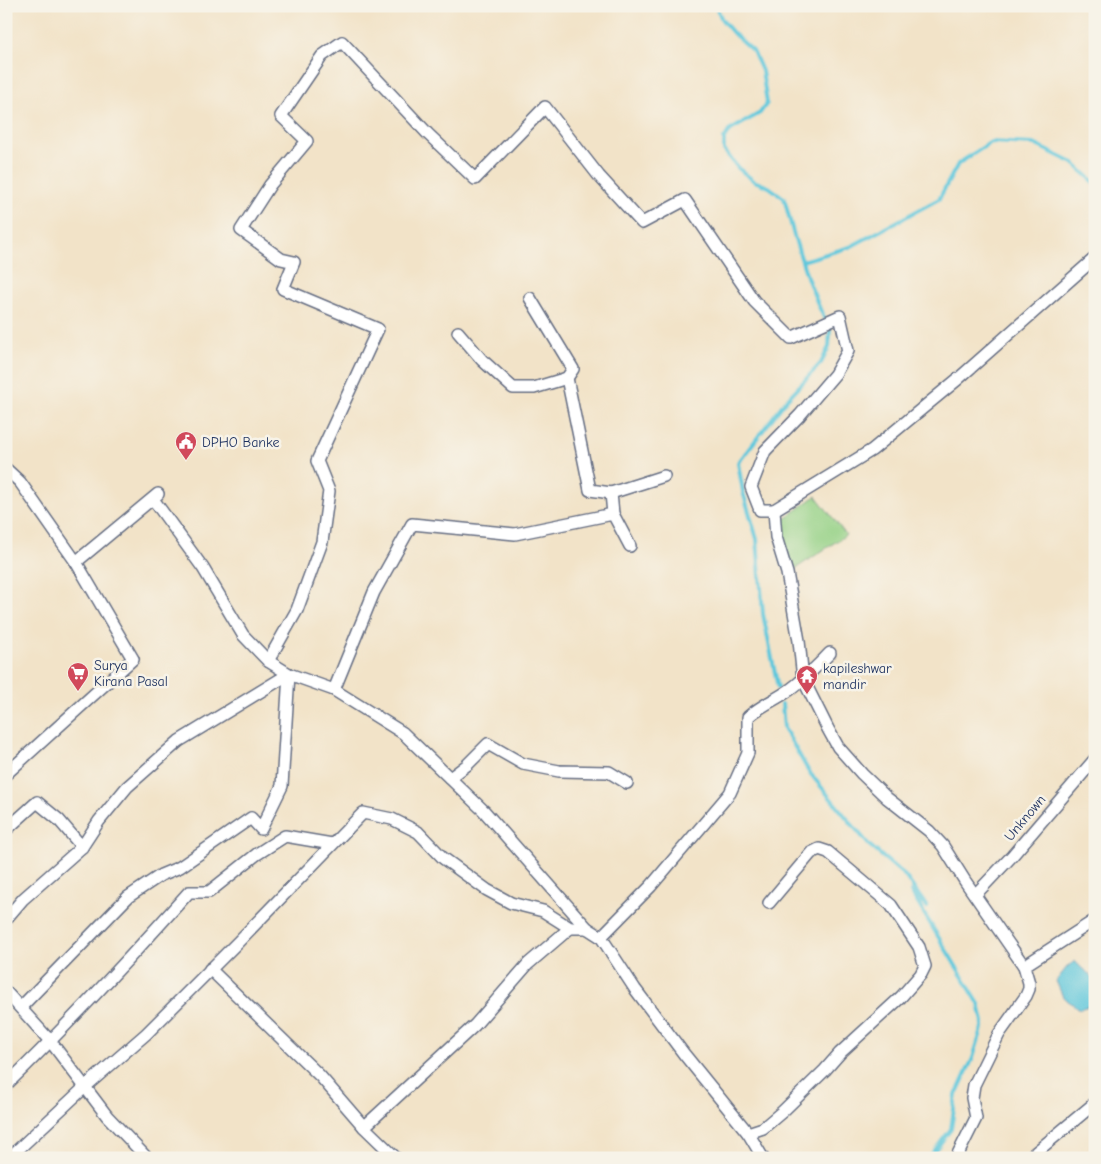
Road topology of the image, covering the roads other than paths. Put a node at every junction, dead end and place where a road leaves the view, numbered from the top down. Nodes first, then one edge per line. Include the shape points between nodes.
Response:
1 (1095, 258) edge
2 (530, 298) dead end
3 (458, 332) dead end
4 (567, 378) junction
5 (6, 469) edge
6 (664, 476) dead end
7 (611, 493) junction
8 (774, 510) junction
9 (613, 514) junction
10 (630, 546) dead end
11 (76, 562) junction
12 (830, 653) dead end
13 (268, 661) junction
14 (288, 674) junction
15 (803, 679) junction
16 (334, 690) junction
17 (1095, 759) edge
18 (6, 774) edge
19 (450, 778) junction
20 (628, 783) dead end
21 (6, 830) edge
22 (332, 844) junction
23 (82, 846) junction
24 (975, 895) junction
25 (769, 903) dead end
26 (6, 919) edge
27 (1095, 920) edge
28 (570, 928) junction
29 (587, 928) junction
30 (601, 937) junction
31 (1024, 966) junction
32 (210, 969) junction
33 (6, 992) edge
34 (21, 1007) junction
35 (51, 1042) junction
36 (6, 1085) edge
37 (86, 1086) junction
38 (1095, 1103) edge
39 (364, 1127) junction
40 (748, 1133) junction
41 (1030, 1157) edge
42 (9, 1158) edge
43 (147, 1158) edge
44 (396, 1158) edge
45 (763, 1158) edge
46 (956, 1158) edge

1 - 8 street via 958,380 872,450
2 - 4 street via 573,369
3 - 4 street via 513,388 534,388
4 - 7 street via 590,490
5 - 11 street via 20,482
6 - 7 street
7 - 9 street
8 - 13 street via 760,510 751,487 765,451 835,374 848,351 840,316 791,338 754,301 685,200 642,223 599,176 546,107 475,179 342,42 322,56 281,116 307,141 270,185 241,230 281,259 294,262 283,289 378,329 317,461 329,491 322,542 296,610
8 - 15 street via 776,537 787,573
9 - 10 street
9 - 16 street via 515,534 412,524 374,592
11 - 13 street via 155,496 243,635
11 - 18 street via 133,659
12 - 15 street
13 - 14 street
14 - 16 street
14 - 23 street via 179,740 127,788
14 - 34 street via 282,786 261,829 251,818 128,898
15 - 24 street via 838,747 868,780 934,836
15 - 30 street via 748,717 748,753 730,793 651,886
16 - 19 street via 403,733
17 - 24 street, Unknown
19 - 20 street via 488,744 523,764 560,770 609,772
19 - 29 street via 484,811
21 - 23 street via 37,802 59,820
22 - 28 street via 363,813 392,819 418,832 444,858 487,890 511,903 543,911
22 - 32 street
22 - 35 street via 285,836 209,892 189,892
23 - 26 street via 23,899
24 - 31 street
25 - 40 street via 811,853 818,849 828,852 891,905 919,948 925,966 902,997 783,1111 762,1128
27 - 31 street
28 - 29 street
28 - 39 street via 528,964 475,1025
29 - 30 street
30 - 40 street via 678,1047
31 - 46 street via 1029,990 999,1034 974,1085 972,1098 976,1118
32 - 37 street via 146,1034
32 - 39 street via 320,1076
33 - 34 street
34 - 35 street
35 - 36 street
35 - 37 street
37 - 42 street
37 - 43 street via 107,1116
38 - 41 street
39 - 44 street
40 - 45 street

